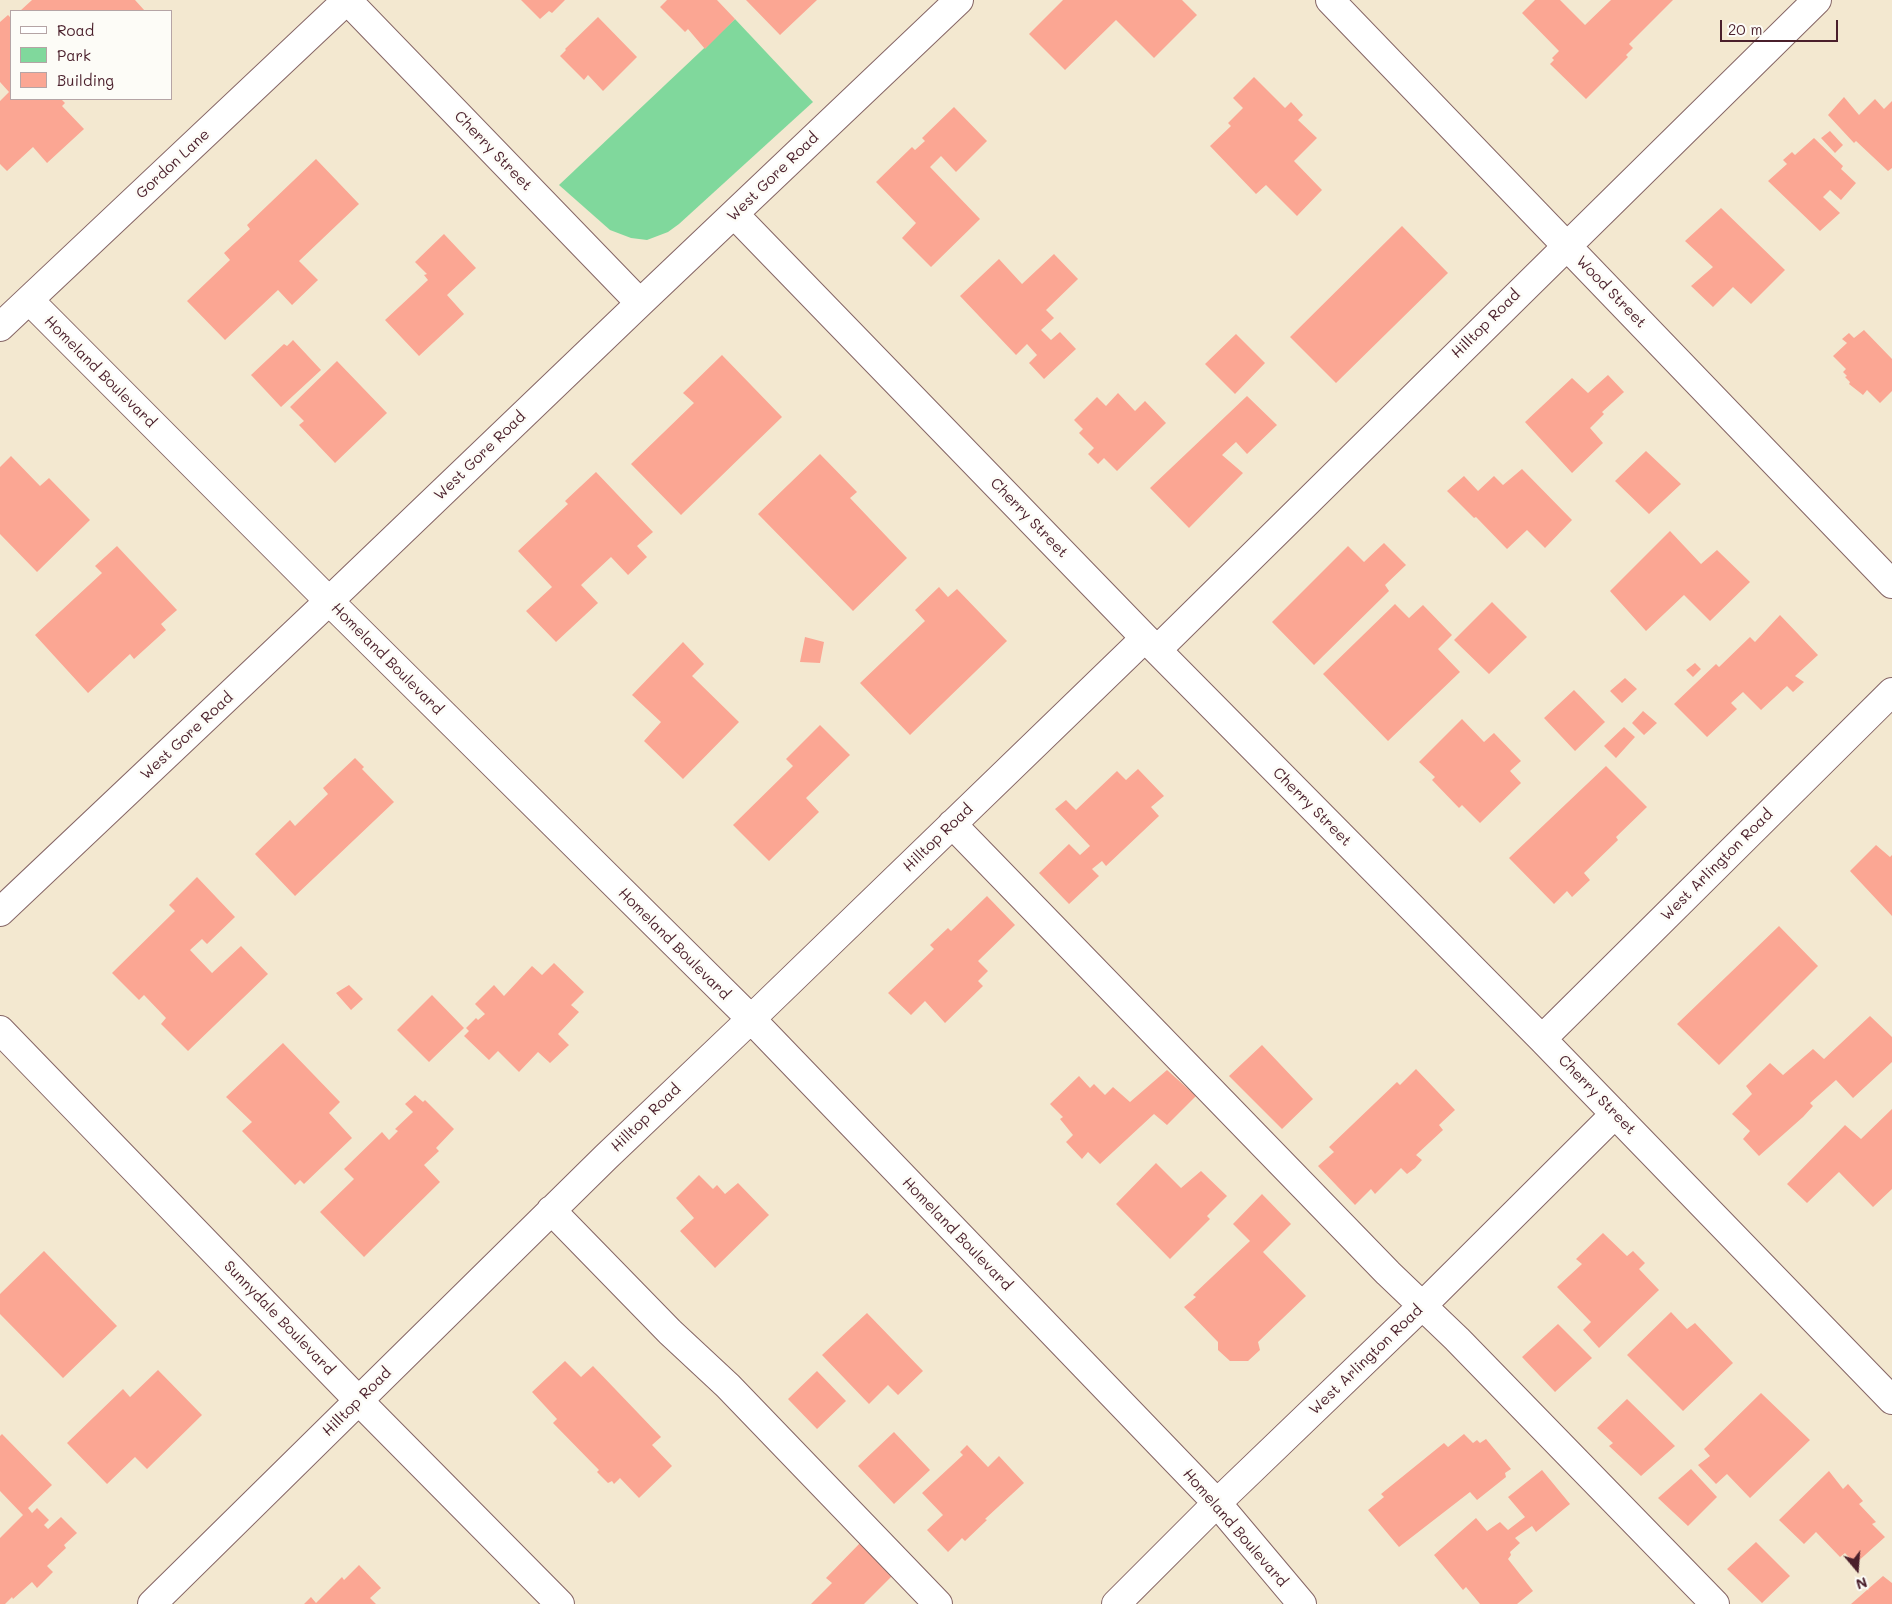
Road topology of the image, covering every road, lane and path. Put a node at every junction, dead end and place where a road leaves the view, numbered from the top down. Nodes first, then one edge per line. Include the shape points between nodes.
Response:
1 (347, 0) edge
2 (959, 0) edge
3 (1330, 0) edge
4 (1817, 0) edge
5 (734, 214) junction
6 (1566, 246) junction
7 (29, 300) junction
8 (640, 303) junction
9 (0, 327) edge
10 (1892, 584) edge
11 (329, 602) junction
12 (1151, 644) junction
13 (1892, 692) edge
14 (952, 824) junction
15 (0, 912) edge
16 (751, 1019) junction
17 (0, 1030) edge
18 (1542, 1039) junction
19 (1615, 1114) junction
20 (551, 1210) junction
21 (1422, 1306) junction
22 (358, 1400) junction
23 (1892, 1400) edge
24 (1217, 1503) junction
25 (152, 1604) edge
26 (560, 1604) edge
27 (938, 1604) edge
28 (1116, 1604) edge
29 (1302, 1604) edge
30 (1715, 1604) edge

1 - 7 street, Gordon Lane
1 - 8 street, Cherry Street
2 - 5 street, West Gore Road
3 - 6 street, Wood Street
4 - 6 street, Hilltop Road
5 - 8 street, West Gore Road
5 - 12 street, Cherry Street
6 - 10 street, Wood Street
6 - 12 street, Hilltop Road
7 - 9 street, Gordon Lane
7 - 11 street, Homeland Boulevard
8 - 11 street, West Gore Road
11 - 15 street, West Gore Road
11 - 16 street, Homeland Boulevard
12 - 14 street, Hilltop Road
12 - 18 street, Cherry Street
13 - 18 street, West Arlington Road
14 - 16 street, Hilltop Road
14 - 21 street
16 - 20 street, Hilltop Road
16 - 24 street, Homeland Boulevard
17 - 22 street, Sunnydale Boulevard
18 - 19 street, Cherry Street
19 - 21 street, West Arlington Road
19 - 23 street, Cherry Street
20 - 22 street, Hilltop Road
20 - 27 street via 670,1332 728,1386
21 - 24 street, West Arlington Road
21 - 30 street
22 - 25 street, Hilltop Road
22 - 26 street, Sunnydale Boulevard
24 - 28 street, West Arlington Road
24 - 29 street, Homeland Boulevard

